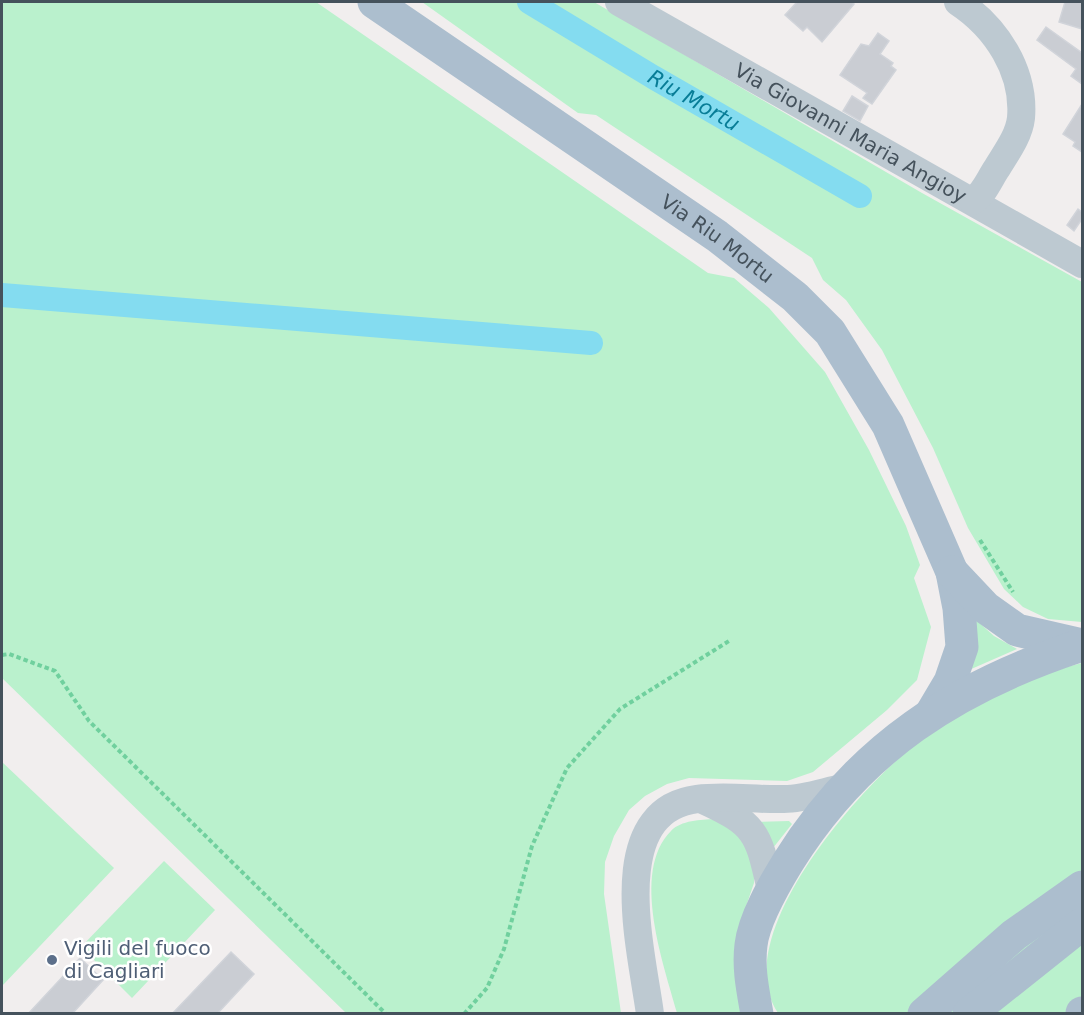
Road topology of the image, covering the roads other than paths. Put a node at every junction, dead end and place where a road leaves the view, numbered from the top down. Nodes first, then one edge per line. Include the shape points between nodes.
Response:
1 (374, 2) edge
2 (619, 2) edge
3 (958, 2) edge
4 (973, 201) junction
5 (1083, 264) edge
6 (952, 572) junction
7 (1083, 645) edge
8 (931, 714) junction
9 (842, 788) junction
10 (699, 798) junction
11 (1083, 887) edge
12 (771, 890) junction
13 (1083, 924) edge
14 (650, 1014) edge
15 (757, 1014) edge
16 (924, 1014) edge
17 (969, 1014) edge

1 - 6 main road, Via Riu Mortu via 717,236 795,297 830,332 888,425
2 - 4 street, Via Giovanni Maria Angioy
3 - 4 street via 989,27 1016,74 1020,97 1021,119 1016,135
4 - 5 street, Via Giovanni Maria Angioy
6 - 7 main road, Via Riu Mortu via 986,608 1017,630
6 - 8 main road, Via Riu Mortu via 962,647 950,682
7 - 8 main road via 1013,670
8 - 9 main road via 889,745
9 - 10 street via 786,799
9 - 12 main road via 803,838
10 - 12 street via 748,825 760,844
10 - 14 street via 683,801 658,818 642,844 635,872
11 - 16 main road via 1014,934
12 - 15 main road via 751,944 750,980
13 - 17 main road

